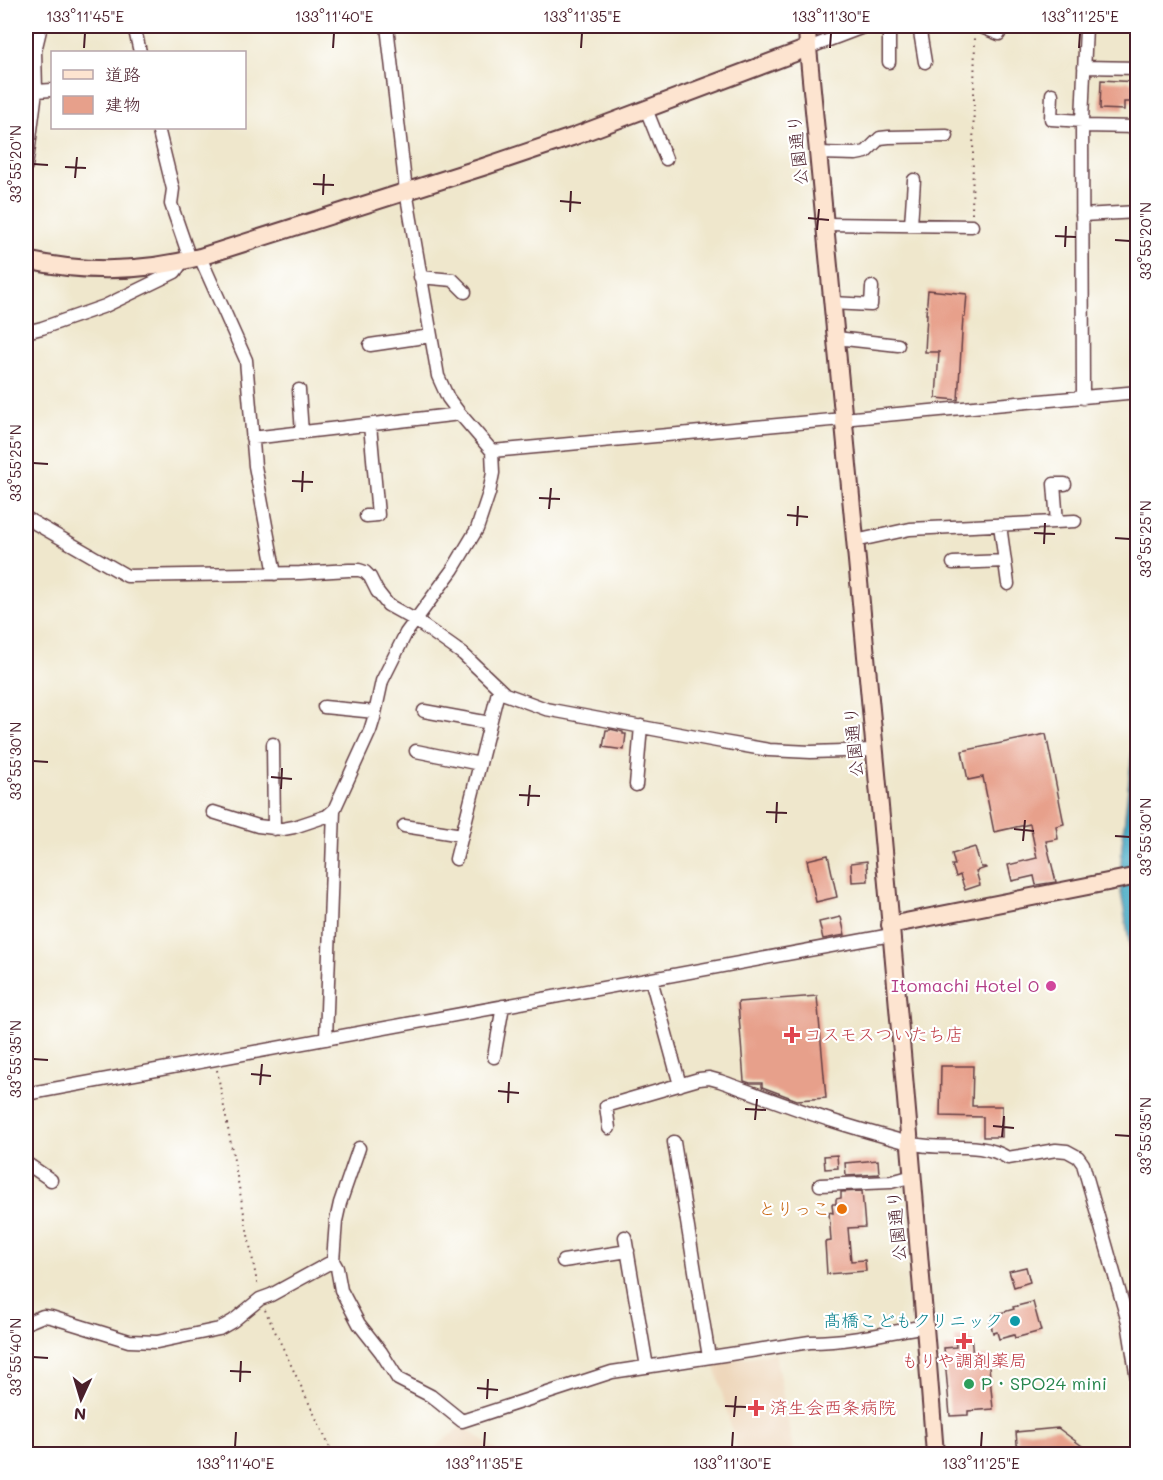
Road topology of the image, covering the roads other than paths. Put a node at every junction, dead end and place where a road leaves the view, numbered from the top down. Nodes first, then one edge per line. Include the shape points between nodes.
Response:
1 (41, 26) edge
2 (134, 26) edge
3 (387, 26) edge
4 (807, 26) edge
5 (866, 26) edge
6 (889, 26) edge
7 (919, 26) edge
8 (979, 26) edge
9 (1086, 26) edge
10 (999, 34) dead end
11 (808, 48) junction
12 (140, 51) edge
13 (889, 62) dead end
14 (925, 62) dead end
15 (1084, 67) junction
16 (1137, 68) edge
17 (51, 90) edge
18 (36, 91) junction
19 (1053, 94) dead end
20 (646, 109) junction
21 (1082, 123) junction
22 (1137, 127) edge
23 (158, 129) edge
24 (947, 136) dead end
25 (818, 153) junction
26 (666, 159) dead end
27 (26, 166) edge
28 (914, 180) dead end
29 (406, 191) junction
30 (1137, 212) edge
31 (1082, 215) junction
32 (825, 224) junction
33 (911, 225) junction
34 (972, 226) road end
35 (191, 259) junction
36 (26, 260) edge
37 (420, 278) junction
38 (872, 287) dead end
39 (465, 291) dead end
40 (832, 303) junction
41 (26, 332) edge
42 (431, 336) junction
43 (836, 338) junction
44 (370, 345) dead end
45 (898, 345) dead end
46 (299, 390) dead end
47 (1137, 392) edge
48 (1083, 398) junction
49 (460, 414) junction
50 (843, 420) junction
51 (370, 425) junction
52 (302, 433) junction
53 (252, 438) junction
54 (492, 451) junction
55 (1065, 484) dead end
56 (366, 516) dead end
57 (26, 518) edge
58 (1075, 521) dead end
59 (1058, 522) junction
60 (1000, 525) junction
61 (855, 541) junction
62 (1005, 561) junction
63 (953, 563) dead end
64 (275, 574) junction
65 (1008, 584) dead end
66 (415, 620) junction
67 (499, 688) junction
68 (324, 707) dead end
69 (424, 711) dead end
70 (375, 712) junction
71 (490, 723) junction
72 (641, 726) junction
73 (273, 744) dead end
74 (874, 750) junction
75 (416, 751) dead end
76 (480, 764) junction
77 (636, 785) dead end
78 (334, 810) junction
79 (213, 812) dead end
80 (404, 826) dead end
81 (274, 829) junction
82 (462, 835) junction
83 (456, 859) dead end
84 (1137, 876) edge
85 (891, 930) junction
86 (651, 979) junction
87 (503, 1006) junction
88 (326, 1039) junction
89 (494, 1057) dead end
90 (680, 1085) junction
91 (26, 1094) edge
92 (609, 1128) dead end
93 (674, 1142) dead end
94 (910, 1143) junction
95 (359, 1148) dead end
96 (26, 1163) edge
97 (913, 1176) junction
98 (51, 1180) dead end
99 (820, 1185) dead end
100 (626, 1237) dead end
101 (628, 1251) junction
102 (333, 1261) junction
103 (563, 1261) dead end
104 (26, 1323) edge
105 (925, 1326) junction
106 (709, 1357) junction
107 (647, 1367) junction
108 (1137, 1385) edge
109 (935, 1455) edge

1 - 18 street via 35,51
2 - 12 street
3 - 29 street
4 - 11 street, 公園通り
5 - 11 street
6 - 13 street
7 - 14 street
8 - 10 street
9 - 15 street
11 - 20 street
11 - 25 street, 公園通り
15 - 16 street
15 - 21 street
17 - 18 street
18 - 27 street
19 - 21 street via 1051,119
20 - 26 street
20 - 29 street
21 - 22 street
21 - 31 street
23 - 35 street via 173,189 171,204
24 - 25 street via 889,136 879,138 866,152
25 - 32 street, 公園通り
28 - 33 street
29 - 35 street
29 - 37 street
30 - 31 street
31 - 48 street
32 - 33 street
32 - 40 street, 公園通り
33 - 34 street
35 - 36 street via 146,267 92,269
35 - 41 street via 175,272 105,306
35 - 53 street via 246,360
37 - 39 street via 453,280
37 - 42 street
38 - 40 street via 871,305
40 - 43 street, 公園通り
42 - 44 street
42 - 49 street via 438,375
43 - 45 street
43 - 50 street, 公園通り
46 - 52 street
47 - 48 street
48 - 50 street
49 - 51 street
49 - 54 street
50 - 54 street
50 - 61 street, 公園通り
51 - 52 street
51 - 56 street via 378,514
52 - 53 street
53 - 64 street
54 - 66 street via 493,473 477,529
55 - 59 street via 1054,484
57 - 64 street via 127,576
58 - 59 street
59 - 60 street
60 - 61 street via 910,529
60 - 62 street
61 - 74 street, 公園通り
62 - 63 street
62 - 65 street
64 - 66 street via 359,570 370,577 388,605
66 - 67 street via 463,654
66 - 70 street via 382,681
67 - 71 street
67 - 72 street via 505,694 546,709
68 - 70 street
69 - 71 street
70 - 78 street
71 - 76 street
72 - 74 street via 769,750
72 - 77 street
73 - 81 street
74 - 85 street, 公園通り
75 - 76 street
76 - 82 street
78 - 81 street via 294,827
78 - 88 street
79 - 81 street
80 - 82 street
82 - 83 street
84 - 85 street
85 - 86 street
85 - 94 street, 公園通り
86 - 87 street
86 - 90 street
87 - 88 street
87 - 89 street
88 - 91 street
90 - 92 street via 606,1106
90 - 94 street via 709,1078
93 - 106 street
94 - 97 street, 公園通り
94 - 108 street via 975,1147 1008,1158 1056,1150 1078,1157 1092,1191 1128,1322
95 - 102 street via 340,1203
96 - 98 street
97 - 99 street via 891,1182
97 - 105 street, 公園通り
100 - 101 street
101 - 103 street
101 - 107 street
102 - 104 street via 260,1299 219,1329 157,1342 129,1341 51,1317
102 - 107 street via 350,1308 398,1379 431,1396 462,1421 612,1372
105 - 106 street
105 - 109 street, 公園通り
106 - 107 street

